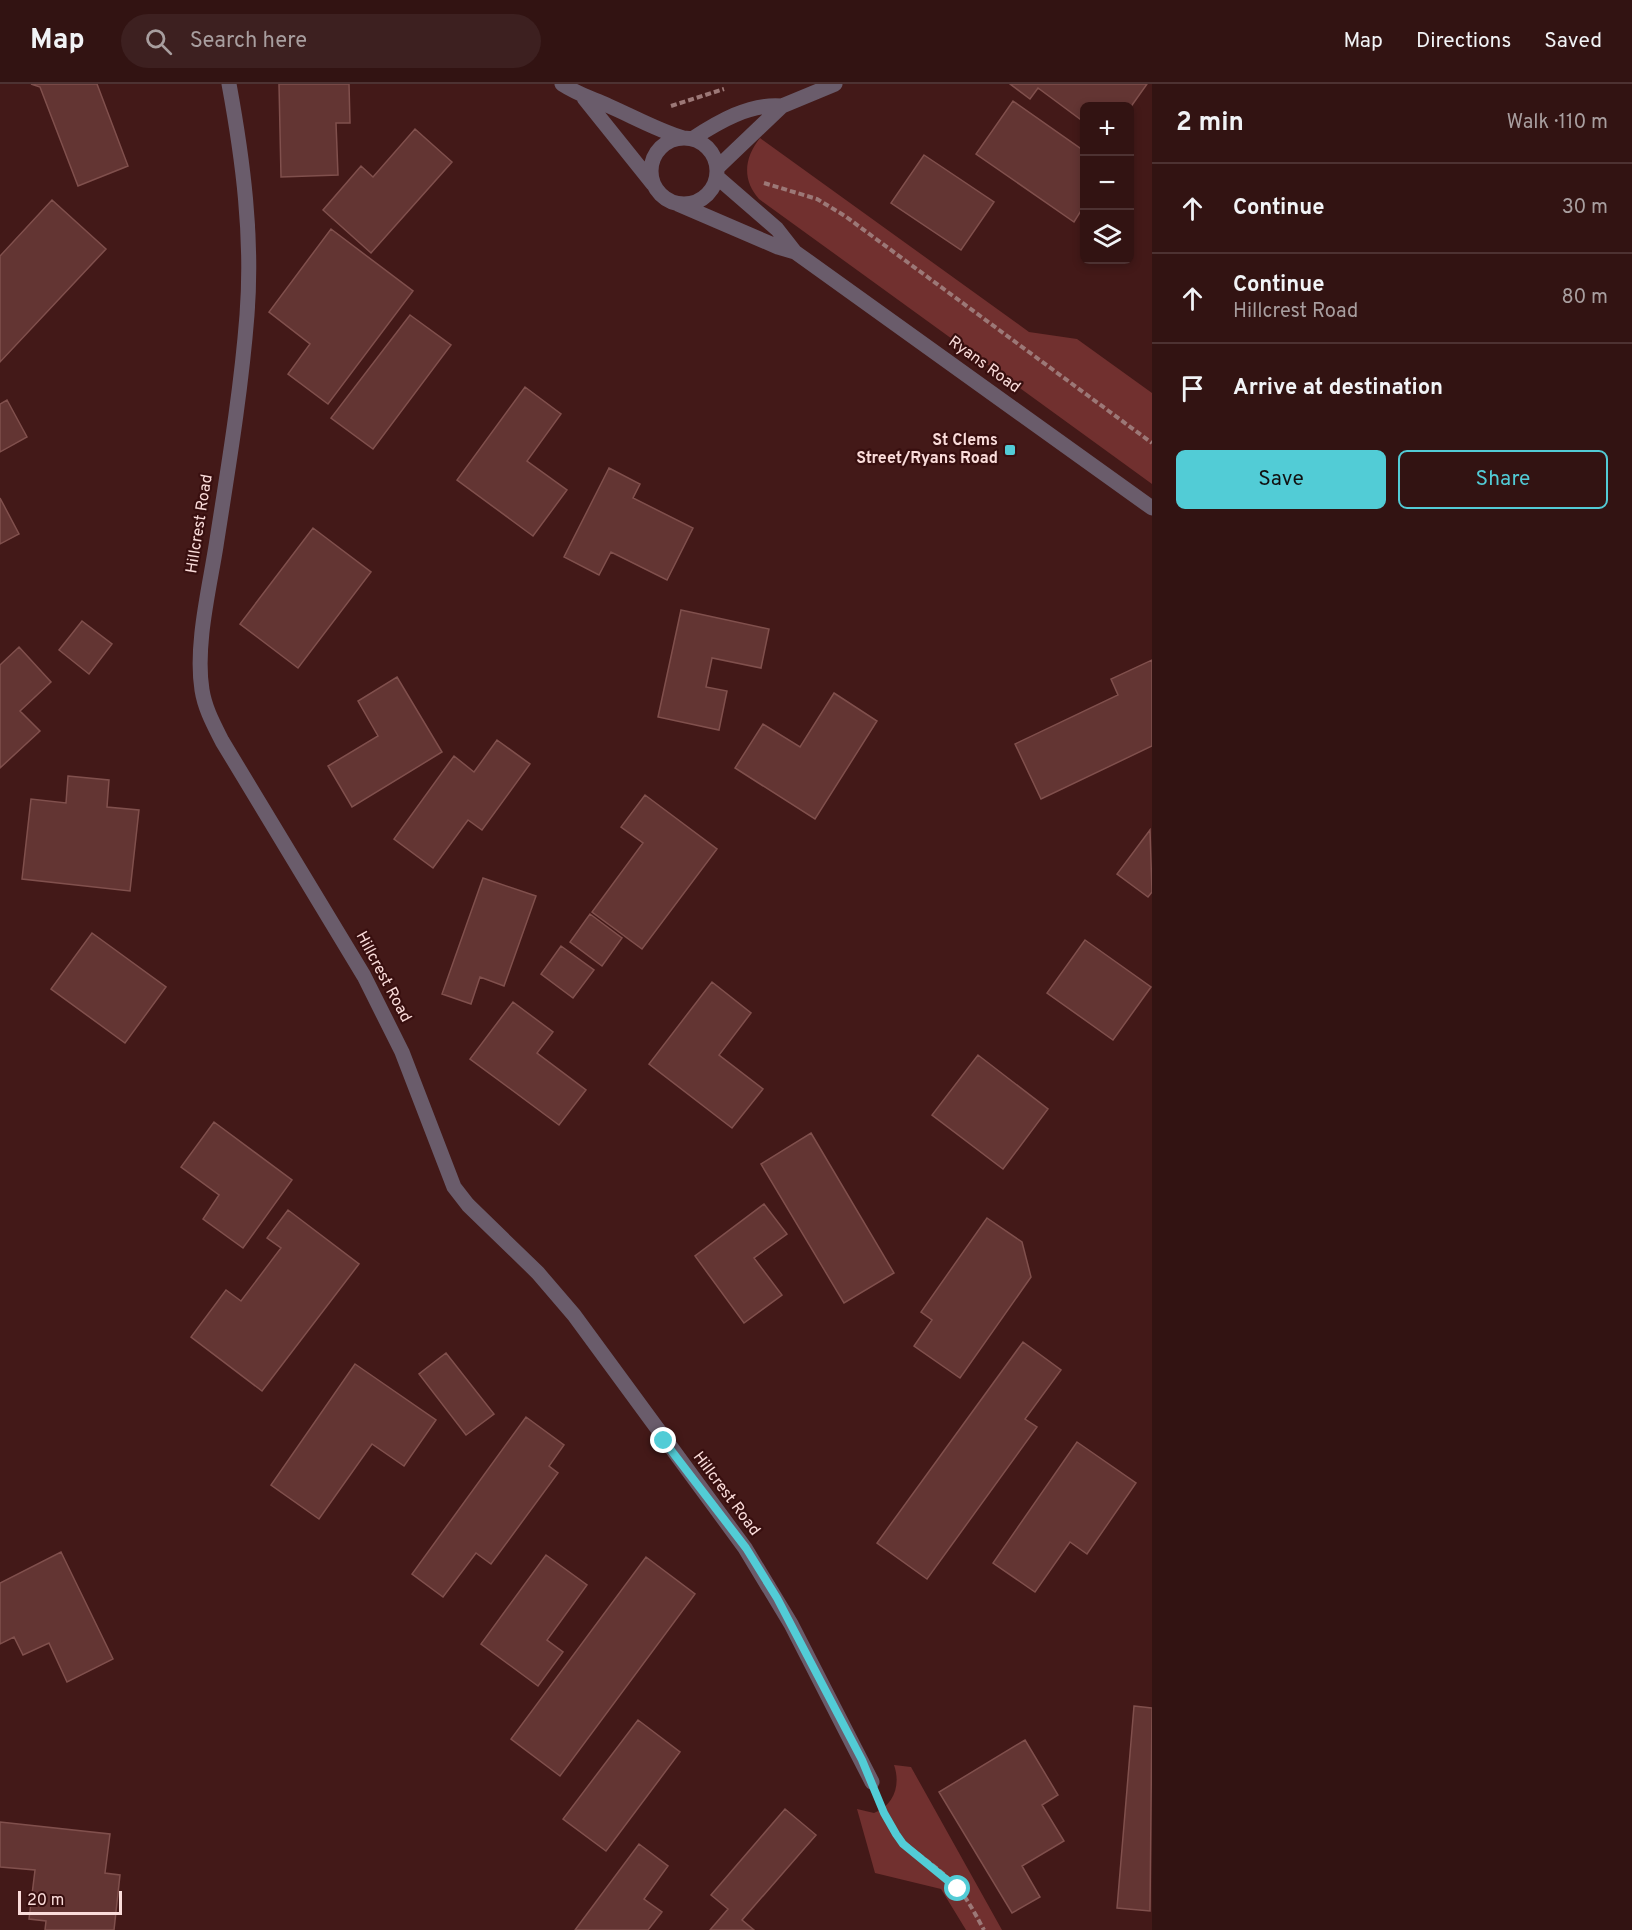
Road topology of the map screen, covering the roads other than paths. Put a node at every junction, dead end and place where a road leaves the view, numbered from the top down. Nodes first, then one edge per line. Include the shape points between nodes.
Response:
1 (229, 84) edge
2 (562, 84) edge
3 (835, 84) edge
4 (584, 98) junction
5 (782, 106) junction
6 (687, 139) junction
7 (717, 172) junction
8 (657, 189) junction
9 (678, 204) junction
10 (795, 252) junction
11 (1152, 508) edge
12 (872, 1782) road end

1 - 12 street, Hillcrest Road via 241,149 249,285 245,341 204,627 202,690 209,714 369,986 402,1052 454,1187 574,1315 746,1548 792,1624
2 - 4 street
3 - 5 street
4 - 6 street
4 - 8 street
5 - 6 street via 752,109
5 - 7 street
6 - 7 street via 709,148
6 - 8 street via 668,143 654,159
7 - 9 street via 713,189 706,196
7 - 10 street, Ryans Road via 777,229
8 - 9 street
9 - 10 street, Ryans Road
10 - 11 street, Ryans Road

